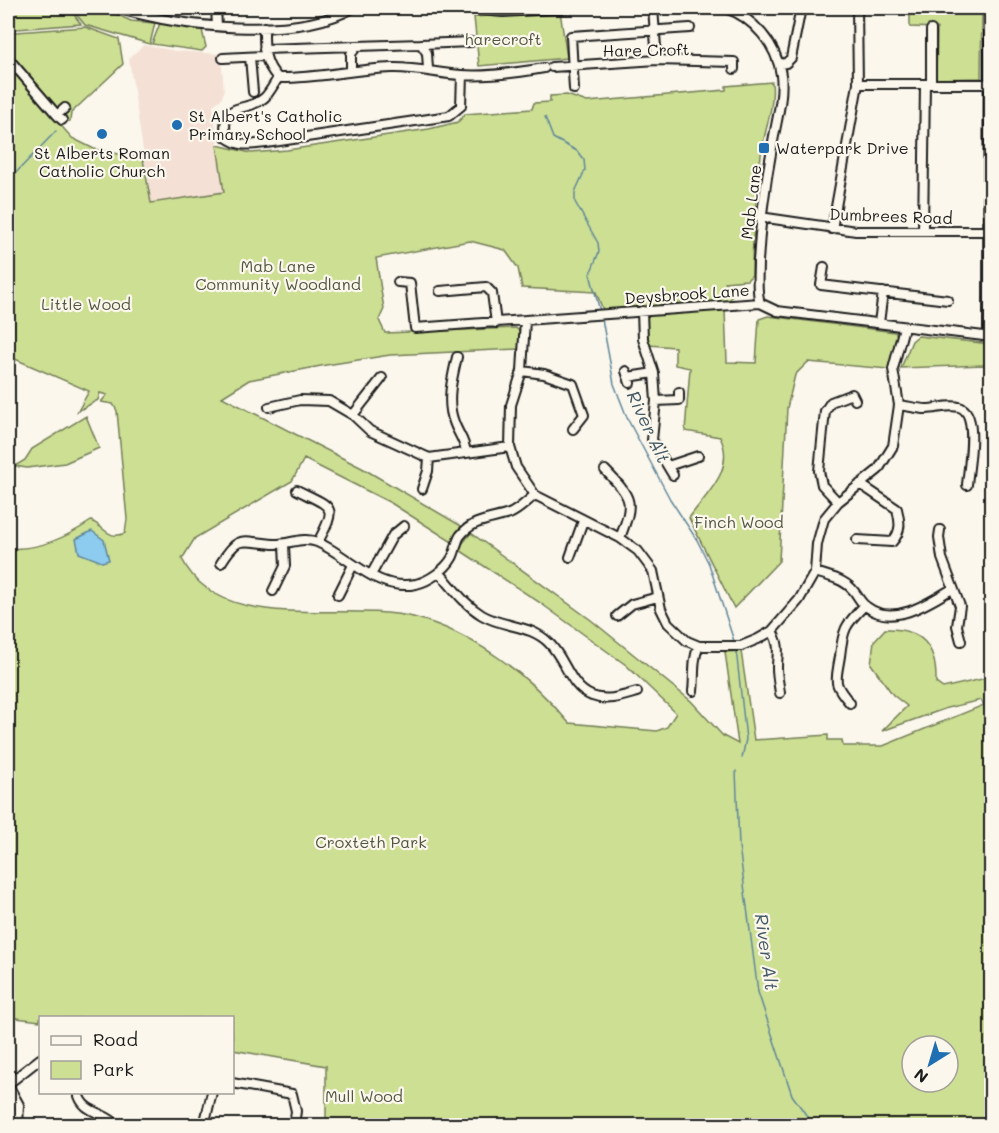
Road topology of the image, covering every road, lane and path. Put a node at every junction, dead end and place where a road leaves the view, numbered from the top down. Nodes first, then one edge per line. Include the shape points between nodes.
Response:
1 (117, 8) edge
2 (216, 8) edge
3 (353, 8) edge
4 (455, 8) edge
5 (571, 8) edge
6 (653, 8) edge
7 (725, 8) edge
8 (801, 8) edge
9 (858, 8) edge
10 (989, 8) edge
11 (217, 26) junction
12 (264, 27) junction
13 (690, 28) dead end
14 (931, 30) dead end
15 (655, 31) junction
16 (471, 42) dead end
17 (421, 44) junction
18 (357, 46) junction
19 (264, 52) junction
20 (250, 57) junction
21 (8, 58) edge
22 (223, 58) dead end
23 (657, 60) junction
24 (990, 62) edge
25 (779, 64) junction
26 (572, 66) junction
27 (428, 69) junction
28 (734, 69) dead end
29 (351, 70) junction
30 (462, 75) junction
31 (278, 78) junction
32 (858, 84) junction
33 (928, 84) junction
34 (989, 84) junction
35 (574, 89) dead end
36 (253, 92) dead end
37 (64, 108) dead end
38 (760, 217) junction
39 (832, 230) junction
40 (923, 231) junction
41 (986, 231) junction
42 (824, 267) dead end
43 (398, 282) dead end
44 (440, 291) dead end
45 (883, 292) junction
46 (948, 300) dead end
47 (760, 303) junction
48 (642, 311) junction
49 (525, 320) junction
50 (492, 323) junction
51 (879, 323) junction
52 (904, 327) junction
53 (990, 337) edge
54 (457, 357) dead end
55 (522, 370) junction
56 (654, 373) junction
57 (628, 377) dead end
58 (382, 378) dead end
59 (679, 392) dead end
60 (656, 400) junction
61 (855, 400) dead end
62 (899, 405) junction
63 (269, 407) dead end
64 (353, 415) junction
65 (573, 429) dead end
66 (510, 447) junction
67 (466, 453) junction
68 (698, 456) dead end
69 (429, 458) junction
70 (668, 466) junction
71 (605, 470) dead end
72 (673, 475) dead end
73 (860, 484) junction
74 (967, 486) dead end
75 (422, 489) dead end
76 (297, 490) dead end
77 (535, 495) junction
78 (838, 502) junction
79 (583, 521) junction
80 (404, 526) dead end
81 (620, 538) junction
82 (928, 538) dead end
83 (857, 540) dead end
84 (318, 542) junction
85 (284, 545) junction
86 (570, 557) dead end
87 (221, 563) dead end
88 (353, 565) junction
89 (440, 572) junction
90 (815, 572) junction
91 (371, 575) junction
92 (952, 589) junction
93 (273, 591) dead end
94 (338, 595) dead end
95 (658, 597) junction
96 (864, 606) junction
97 (617, 616) dead end
98 (772, 631) junction
99 (961, 641) dead end
100 (699, 646) junction
101 (693, 691) dead end
102 (637, 692) dead end
103 (780, 693) dead end
104 (850, 703) dead end
105 (39, 1060) edge
106 (234, 1083) edge
107 (8, 1085) edge
108 (79, 1094) edge
109 (212, 1094) edge
110 (18, 1125) edge
111 (118, 1125) edge
112 (204, 1125) edge
113 (294, 1125) edge

1 - 11 street
2 - 11 street
3 - 12 street via 313,22
4 - 5 street via 504,12
6 - 15 street
7 - 25 street via 757,28
8 - 25 street via 791,58
9 - 32 street
10 - 24 street
11 - 12 street
12 - 19 street
13 - 15 street, Hare Croft
14 - 33 street
15 - 23 street
15 - 26 street, Hare Croft via 571,36
16 - 17 street
17 - 18 street
17 - 27 street via 427,53
18 - 19 street
18 - 29 street via 351,54
19 - 20 street
19 - 31 street via 268,68
20 - 22 street
20 - 36 street
21 - 37 street via 59,117
23 - 26 street, Hare Croft
23 - 28 street, Hare Croft via 734,62
24 - 34 street
25 - 38 street, Mab Lane via 779,104
26 - 30 street, Hare Croft
26 - 35 street
27 - 29 street, Hare Croft
27 - 30 street, Hare Croft
29 - 31 street, Hare Croft via 304,79
30 - 31 street via 461,106 448,117 242,146 226,136 224,125 234,108 265,98
32 - 33 street
32 - 39 street
33 - 34 street
33 - 40 street
34 - 41 street
38 - 39 street, Dumbrees Road
38 - 47 street, Mab Lane
39 - 40 street, Dumbrees Road
40 - 41 street, Dumbrees Road
41 - 53 street
42 - 45 street via 821,285
43 - 50 street, Deysbrook Lane via 410,282 415,328
44 - 50 street via 486,286 492,293
45 - 46 street
45 - 51 street
47 - 48 street, Deysbrook Lane
47 - 51 street, Deysbrook Lane via 777,311
48 - 49 street, Deysbrook Lane
48 - 56 street via 643,339
49 - 50 street, Deysbrook Lane
49 - 55 street
51 - 52 street, Deysbrook Lane
52 - 53 street, Deysbrook Lane
52 - 62 street via 892,369
54 - 67 street via 449,407 465,440
55 - 65 street via 573,384 584,415
55 - 66 street via 511,405
56 - 57 street
56 - 60 street
58 - 64 street
59 - 60 street via 679,400
60 - 70 street via 652,440
61 - 78 street via 852,394 831,402 825,411 819,471 822,484
62 - 73 street via 893,446 887,459
62 - 74 street via 924,409 958,406 965,410 972,434
63 - 64 street via 300,400 329,401
64 - 69 street via 369,431
66 - 67 street
66 - 77 street via 516,467
67 - 69 street
68 - 70 street
69 - 75 street
70 - 72 street
71 - 81 street via 629,498 631,510
73 - 78 street
73 - 83 street via 897,509 900,524 898,536 892,542
76 - 84 street via 325,504 330,511 331,518
77 - 79 street
77 - 89 street via 510,514 483,519 460,536 452,558
78 - 90 street via 824,519
79 - 81 street
79 - 86 street
80 - 91 street via 393,535
81 - 95 street via 638,551 653,571
82 - 92 street via 939,534
84 - 85 street via 304,539
84 - 88 street
85 - 87 street via 245,539 232,546
85 - 93 street via 285,566
88 - 91 street
88 - 94 street
89 - 91 street via 417,584 394,585
89 - 102 street via 463,602 483,616 531,629 549,642 567,671 591,696 615,699
90 - 96 street via 851,587
90 - 98 street via 788,615
92 - 96 street via 907,612 883,614
92 - 99 street via 960,606 957,626
95 - 97 street via 632,604
95 - 100 street via 675,632
96 - 104 street via 844,627 840,638 836,687
98 - 100 street via 735,646
98 - 103 street via 780,653
100 - 101 street via 693,658
105 - 107 street
106 - 113 street via 292,1094
107 - 110 street via 19,1105
108 - 111 street via 86,1107
109 - 112 street

